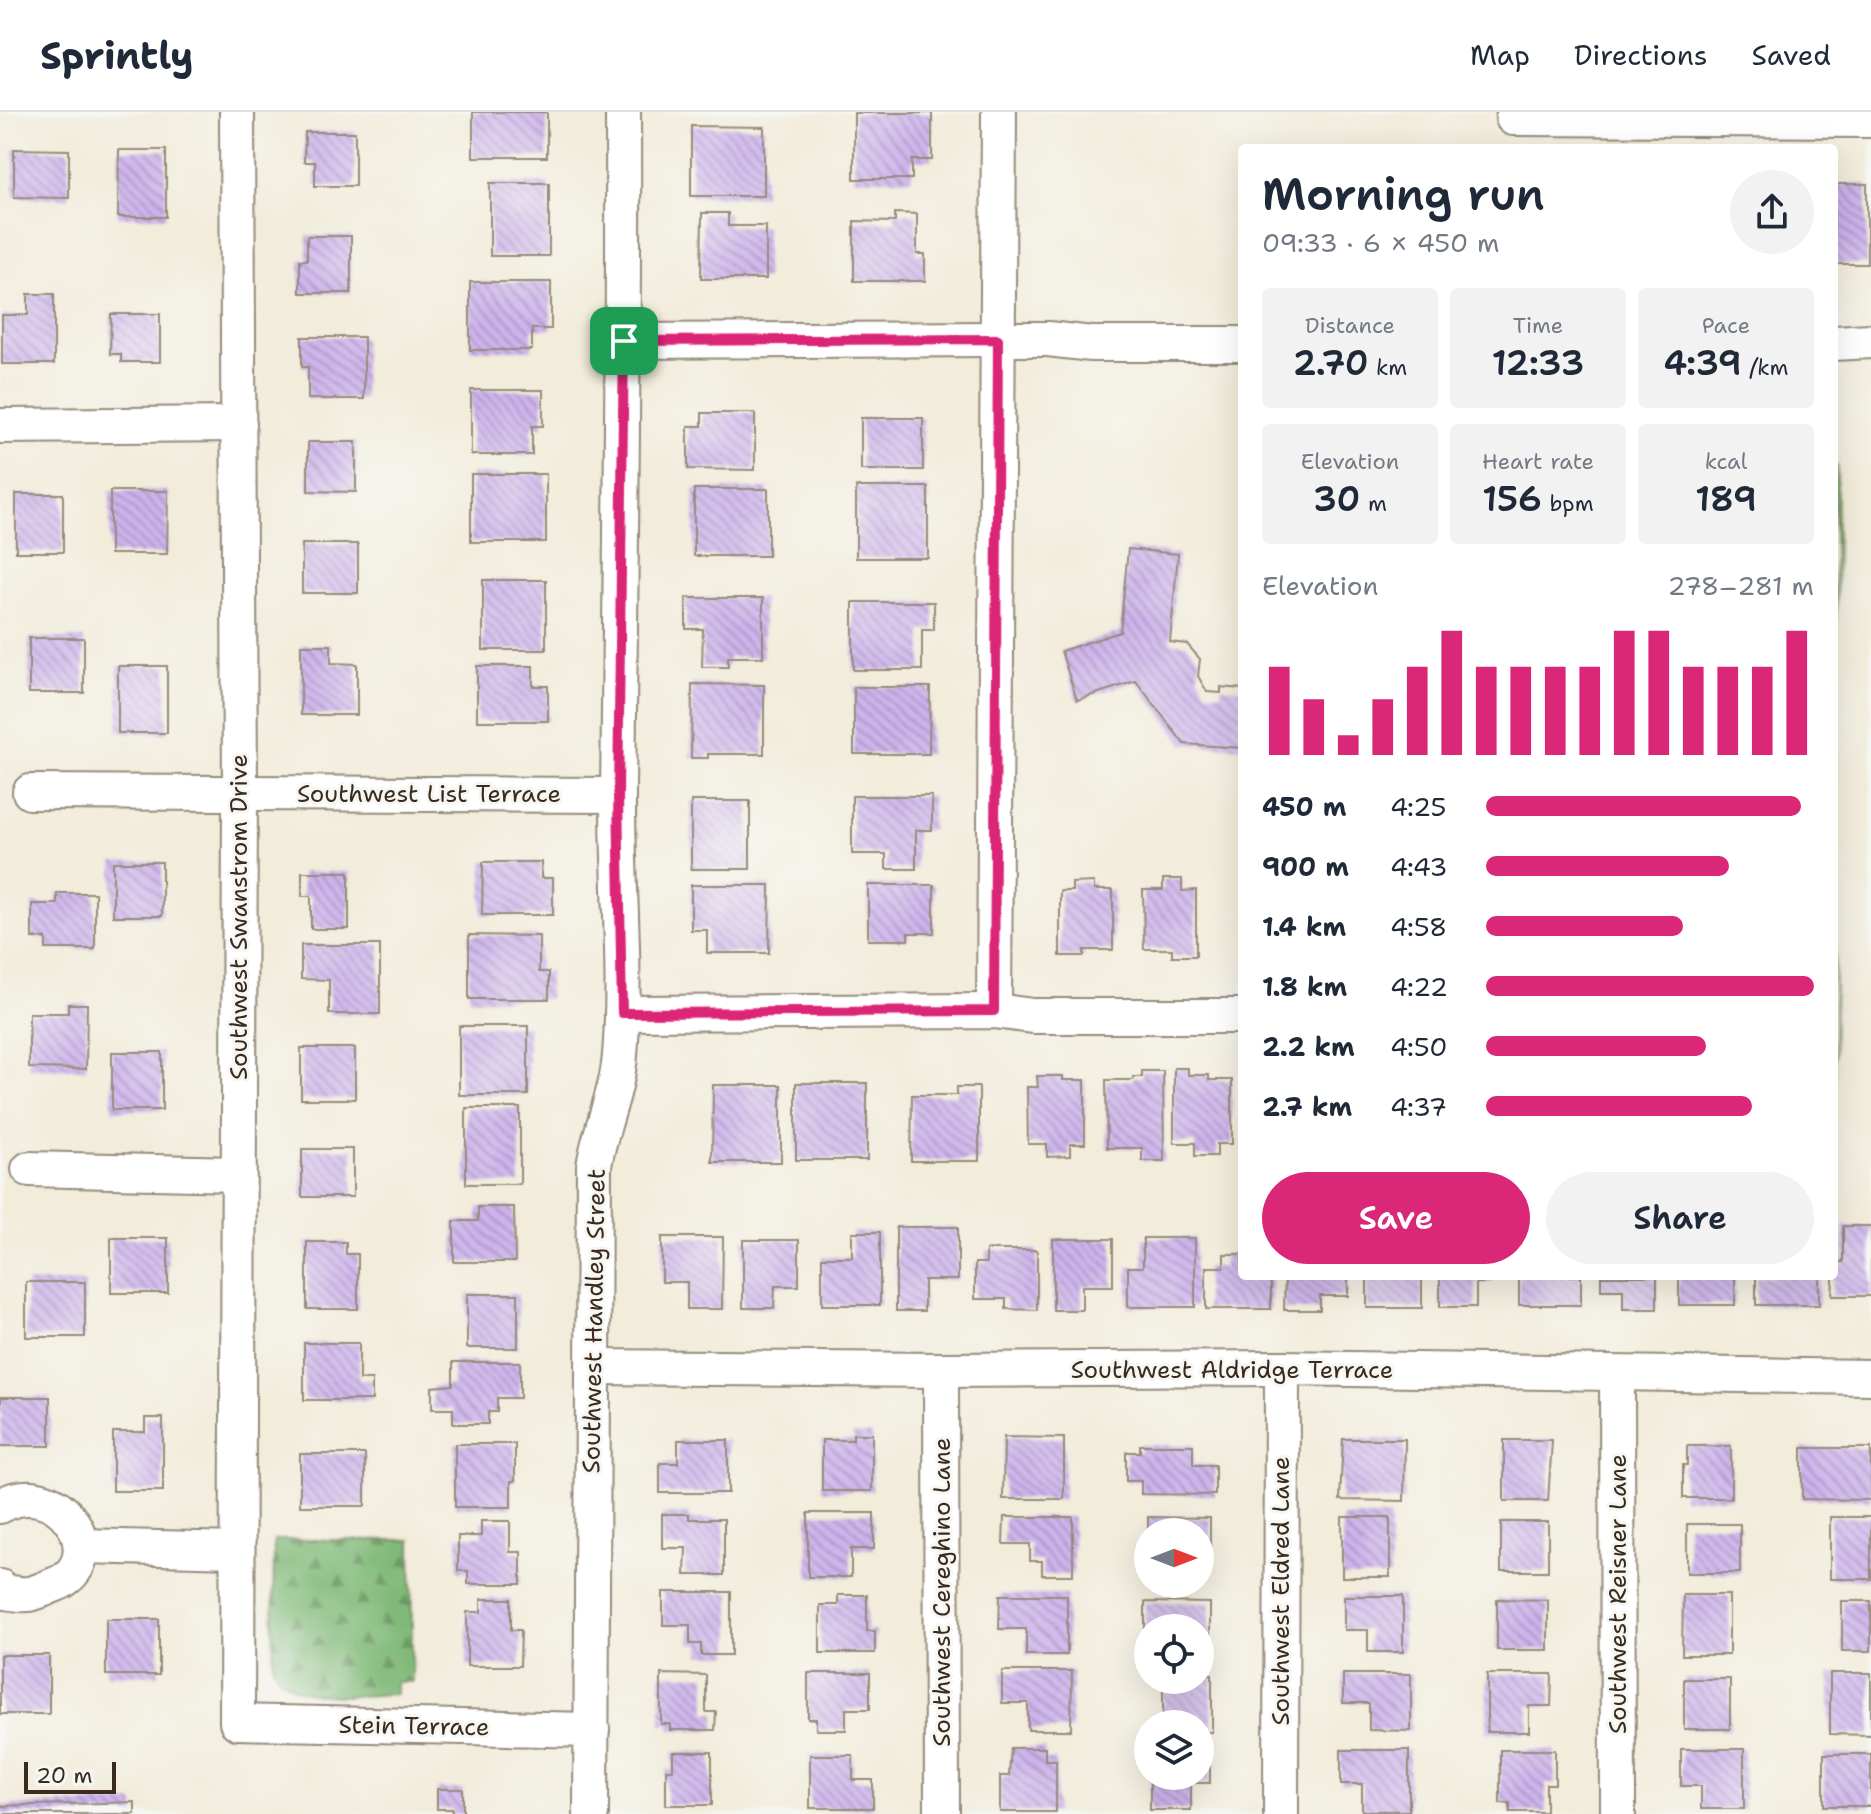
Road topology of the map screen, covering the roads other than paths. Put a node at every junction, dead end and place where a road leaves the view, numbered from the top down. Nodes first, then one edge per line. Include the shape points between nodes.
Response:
1 (237, 112) edge
2 (623, 112) edge
3 (999, 112) edge
4 (1636, 115) edge
5 (1513, 118) dead end
6 (1871, 120) edge
7 (998, 339) junction
8 (624, 341) junction
9 (1871, 341) edge
10 (1838, 343) edge
11 (1238, 344) edge
12 (239, 424) junction
13 (0, 426) edge
14 (30, 792) dead end
15 (240, 793) junction
16 (618, 795) junction
17 (994, 1011) junction
18 (622, 1013) junction
19 (1238, 1016) edge
20 (29, 1169) dead end
21 (237, 1174) junction
22 (593, 1367) junction
23 (1282, 1368) junction
24 (941, 1370) junction
25 (1617, 1374) junction
26 (1871, 1377) edge
27 (0, 1506) edge
28 (81, 1546) junction
29 (237, 1550) junction
30 (0, 1587) edge
31 (237, 1722) joint
32 (592, 1730) junction
33 (591, 1814) edge
34 (942, 1814) edge
35 (1281, 1814) edge
36 (1618, 1814) edge

1 - 12 street, Southwest Swanstrom Drive
2 - 8 street, Southwest Handley Street
3 - 7 street
4 - 5 street
4 - 6 street
7 - 8 street
7 - 11 street
7 - 17 street
8 - 16 street, Southwest Handley Street
9 - 10 street
12 - 13 street
12 - 15 street, Southwest Swanstrom Drive
14 - 15 street, Southwest List Terrace
15 - 16 street, Southwest List Terrace
15 - 21 street, Southwest Swanstrom Drive
16 - 18 street, Southwest Handley Street
17 - 18 street
17 - 19 street via 1033,1016
18 - 22 street, Southwest Handley Street via 616,1091 594,1166
20 - 21 street
21 - 29 street, Southwest Swanstrom Drive
22 - 24 street, Southwest Aldridge Terrace
22 - 32 street, Southwest Handley Street
23 - 24 street, Southwest Aldridge Terrace
23 - 25 street, Southwest Aldridge Terrace
23 - 35 street, Southwest Eldred Lane
24 - 34 street, Southwest Cereghino Lane
25 - 26 street, Southwest Aldridge Terrace
25 - 36 street, Southwest Reisner Lane
27 - 28 street via 18,1498 51,1502 72,1521
28 - 29 street
28 - 30 street via 65,1580 31,1594
29 - 31 street, Southwest Swanstrom Drive
31 - 32 street, Stein Terrace
32 - 33 street, Southwest Handley Street

